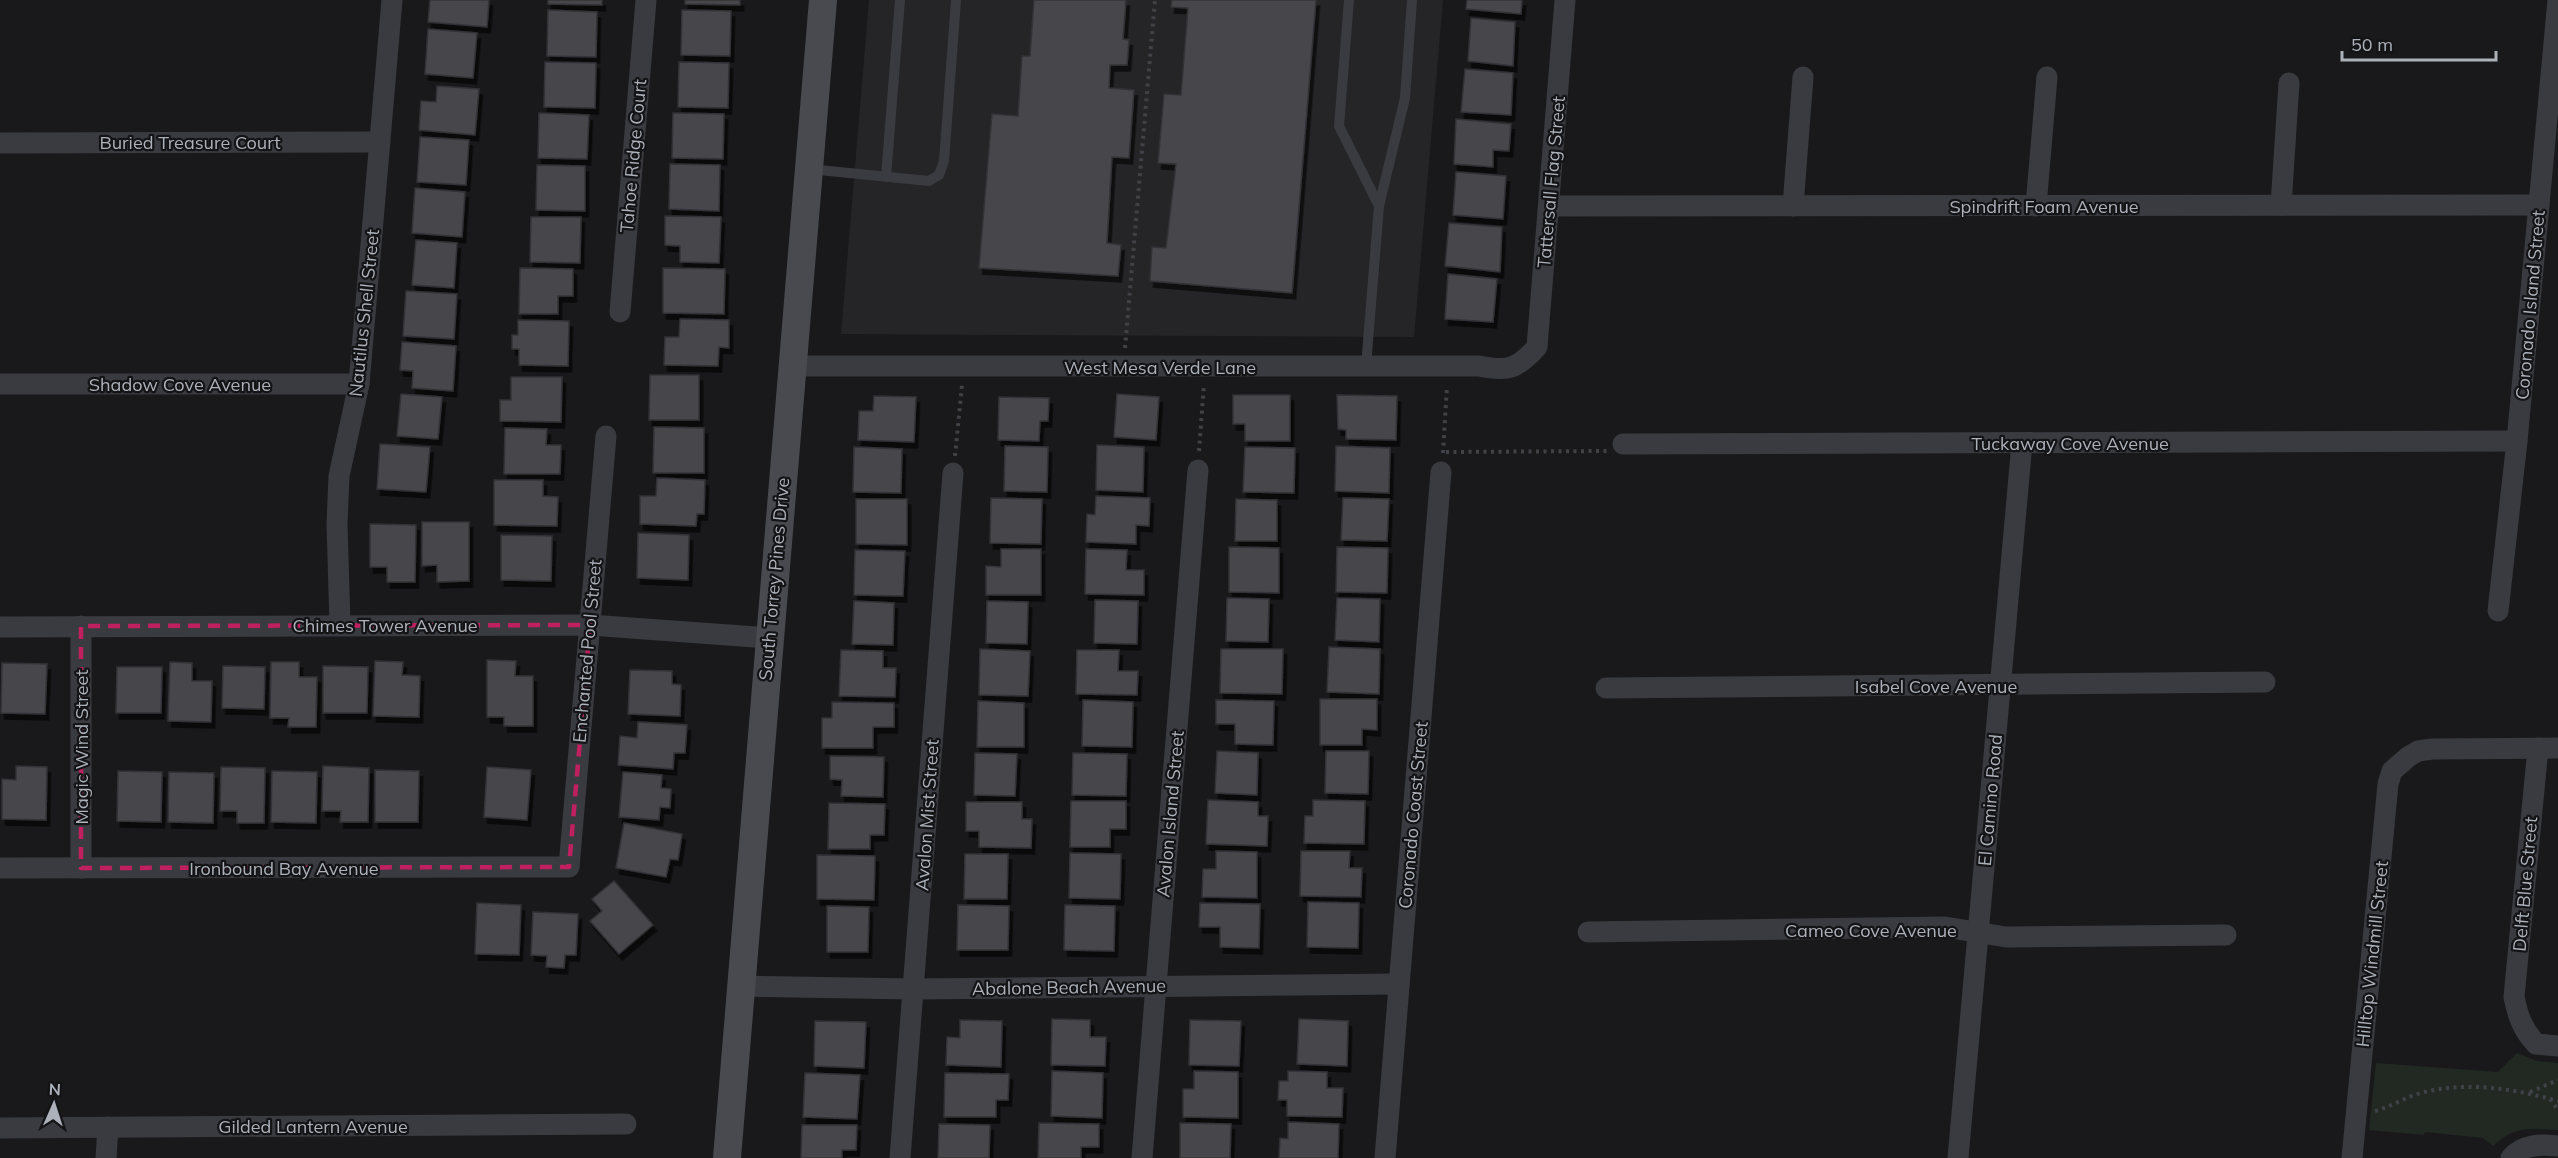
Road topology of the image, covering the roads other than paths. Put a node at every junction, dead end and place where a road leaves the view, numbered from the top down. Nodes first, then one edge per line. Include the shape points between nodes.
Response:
1 (392, 0) edge
2 (646, 0) edge
3 (823, 0) edge
4 (900, 0) edge
5 (956, 0) edge
6 (1349, 0) edge
7 (1412, 0) edge
8 (1565, 0) edge
9 (2558, 0) edge
10 (1803, 77) dead end
11 (2047, 77) dead end
12 (2289, 84) dead end
13 (0, 142) edge
14 (380, 142) junction
15 (808, 169) junction
16 (886, 177) junction
17 (2281, 205) junction
18 (2539, 205) junction
19 (1379, 206) junction
20 (1549, 206) junction
21 (1793, 206) junction
22 (2036, 206) junction
23 (620, 312) dead end
24 (1526, 359) joint
25 (791, 366) junction
26 (1366, 366) junction
27 (0, 384) edge
28 (359, 384) junction
29 (606, 436) dead end
30 (2517, 441) junction
31 (2022, 443) junction
32 (1623, 444) road end
33 (1442, 462) road end
34 (1198, 470) road end
35 (953, 472) road end
36 (2498, 610) dead end
37 (340, 625) junction
38 (590, 625) junction
39 (81, 626) junction
40 (0, 627) edge
41 (770, 638) junction
42 (2265, 682) dead end
43 (2000, 686) junction
44 (1606, 688) dead end
45 (2548, 748) edge
46 (569, 867) joint
47 (0, 868) edge
48 (81, 868) junction
49 (1588, 932) dead end
50 (1978, 933) junction
51 (2226, 935) dead end
52 (1399, 984) junction
53 (739, 986) junction
54 (1156, 986) junction
55 (914, 989) junction
56 (2558, 1046) edge
57 (626, 1124) dead end
58 (108, 1127) junction
59 (0, 1128) edge
60 (2558, 1146) edge
61 (2513, 1155) edge
62 (106, 1158) edge
63 (727, 1158) edge
64 (900, 1158) edge
65 (1142, 1158) edge
66 (1385, 1158) edge
67 (1958, 1158) edge
68 (2352, 1158) edge

1 - 14 street, Nautilus Shell Street
2 - 23 street, Tahoe Ridge Court
3 - 15 street, South Torrey Pines Drive
4 - 16 lane
5 - 16 lane via 944,161 939,175 929,181
6 - 19 lane via 1339,126
7 - 19 lane via 1405,98
8 - 20 street, Tattersall Flag Street
9 - 18 street, Coronado Island Street
10 - 21 street
11 - 22 street
12 - 17 street
13 - 14 street, Buried Treasure Court
14 - 28 street, Nautilus Shell Street
15 - 16 lane
15 - 25 street, South Torrey Pines Drive
17 - 18 street, Spindrift Foam Avenue
17 - 22 street, Spindrift Foam Avenue
18 - 30 street, Coronado Island Street
19 - 26 lane
20 - 21 street, Spindrift Foam Avenue
20 - 24 street, Tattersall Flag Street via 1537,346
21 - 22 street, Spindrift Foam Avenue
24 - 26 street, West Mesa Verde Lane via 1515,368 1505,369
25 - 26 street, West Mesa Verde Lane
25 - 41 street, South Torrey Pines Drive
27 - 28 street, Shadow Cove Avenue
28 - 37 street, Nautilus Shell Street via 339,476
29 - 38 street, Enchanted Pool Street
30 - 31 street, Tuckaway Cove Avenue
30 - 36 street, Coronado Island Street
31 - 32 street, Tuckaway Cove Avenue
31 - 43 street, El Camino Road
33 - 52 street, Coronado Coast Street
34 - 54 street, Avalon Island Street
35 - 55 street, Avalon Mist Street
37 - 38 street, Chimes Tower Avenue
37 - 39 street, Chimes Tower Avenue
38 - 41 street, Chimes Tower Avenue
38 - 46 street, Enchanted Pool Street
39 - 40 street, Chimes Tower Avenue
39 - 48 street, Magic Wind Street
41 - 53 street, South Torrey Pines Drive
42 - 43 street, Isabel Cove Avenue
43 - 44 street, Isabel Cove Avenue
43 - 50 street, El Camino Road
45 - 56 street, Delft Blue Street via 2514,997 2524,1031 2536,1044
45 - 68 street, Hilltop Windmill Street via 2432,749 2408,757 2392,771
46 - 48 street, Ironbound Bay Avenue
47 - 48 street, Ironbound Bay Avenue
49 - 50 street, Cameo Cove Avenue via 1945,927
50 - 51 street, Cameo Cove Avenue via 2007,937
50 - 67 street, El Camino Road
52 - 54 street, Abalone Beach Avenue
52 - 66 street, Coronado Coast Street
53 - 55 street, Abalone Beach Avenue
53 - 63 street, South Torrey Pines Drive
54 - 55 street, Abalone Beach Avenue
54 - 65 street, Avalon Island Street
55 - 64 street, Avalon Mist Street
57 - 58 street, Gilded Lantern Avenue
58 - 59 street, Gilded Lantern Avenue
58 - 62 street
60 - 61 street via 2526,1147

